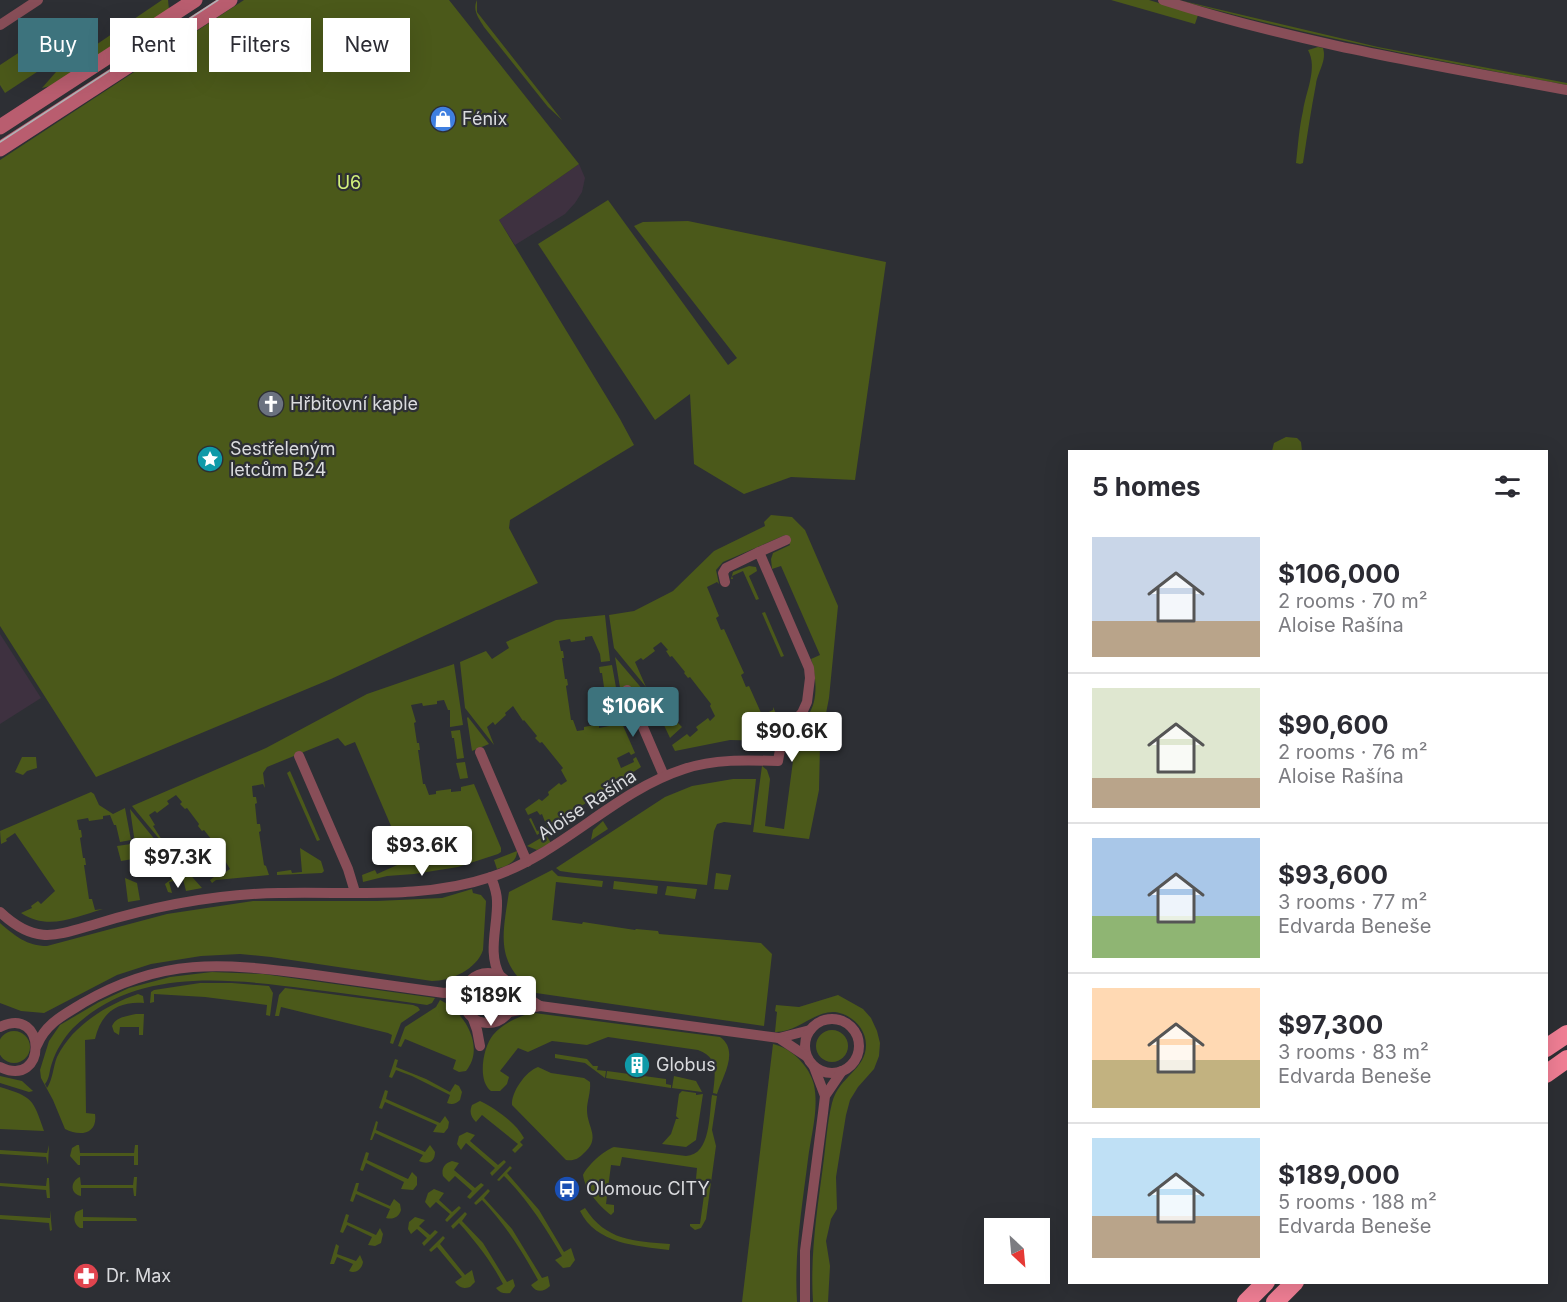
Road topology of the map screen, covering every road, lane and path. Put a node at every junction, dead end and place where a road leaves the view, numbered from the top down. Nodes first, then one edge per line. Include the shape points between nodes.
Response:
1 (38, 0) edge
2 (195, 0) edge
3 (230, 0) edge
4 (1163, 0) edge
5 (0, 25) edge
6 (1567, 90) edge
7 (0, 127) edge
8 (0, 149) edge
9 (786, 540) dead end
10 (759, 552) junction
11 (725, 582) dead end
12 (627, 690) dead end
13 (480, 752) dead end
14 (299, 756) dead end
15 (664, 776) junction
16 (527, 862) junction
17 (491, 877) junction
18 (355, 892) junction
19 (0, 912) edge
20 (493, 957) junction
21 (480, 975) junction
22 (500, 976) junction
23 (467, 985) junction
24 (510, 987) junction
25 (444, 993) junction
26 (540, 1006) junction
27 (468, 1012) junction
28 (509, 1012) junction
29 (0, 1019) edge
30 (52, 1022) junction
31 (496, 1022) junction
32 (11, 1023) junction
33 (25, 1026) junction
34 (0, 1027) edge
35 (810, 1030) junction
36 (1567, 1034) edge
37 (779, 1038) junction
38 (37, 1045) junction
39 (1548, 1047) edge
40 (806, 1056) junction
41 (1567, 1059) edge
42 (814, 1066) junction
43 (0, 1068) edge
44 (842, 1071) junction
45 (1548, 1073) edge
46 (825, 1096) junction
47 (1264, 1284) edge
48 (1293, 1284) edge
49 (805, 1302) edge
50 (1246, 1302) edge
51 (1275, 1302) edge

1 - 5 street
2 - 7 main road
3 - 8 main road
4 - 6 street via 1367,52
9 - 10 street
10 - 11 street via 726,568
10 - 15 street, Aloise Rašína via 809,668 805,706 783,733 778,761 715,762
12 - 15 street, Aloise Rašína
13 - 16 street, Aloise Rašína
14 - 18 street
15 - 16 street, Aloise Rašína
16 - 17 street, Aloise Rašína
17 - 18 street, Aloise Rašína via 429,891
17 - 20 street via 497,899
18 - 19 street, Aloise Rašína via 276,893 188,901 52,936 21,930
20 - 21 street
20 - 22 street
21 - 22 street
21 - 23 street
22 - 24 street
23 - 25 street
23 - 27 street via 464,993
24 - 26 street
24 - 28 street via 513,1000
25 - 27 street
25 - 30 street via 244,966 190,967 130,981
26 - 28 street
26 - 37 street
27 - 31 street via 483,1022
27 - 31 street via 480,1046
28 - 31 street
29 - 32 street
30 - 33 street
30 - 38 street
32 - 33 street
32 - 34 street
33 - 38 street
35 - 37 street
35 - 40 street via 805,1041
35 - 44 street via 832,1019 853,1030 858,1053
36 - 39 highway
37 - 40 street
38 - 43 street via 34,1059 24,1069
40 - 42 street
41 - 45 highway
42 - 44 street via 829,1073
42 - 46 street
44 - 46 street
46 - 49 street via 805,1251
47 - 50 highway
48 - 51 highway

